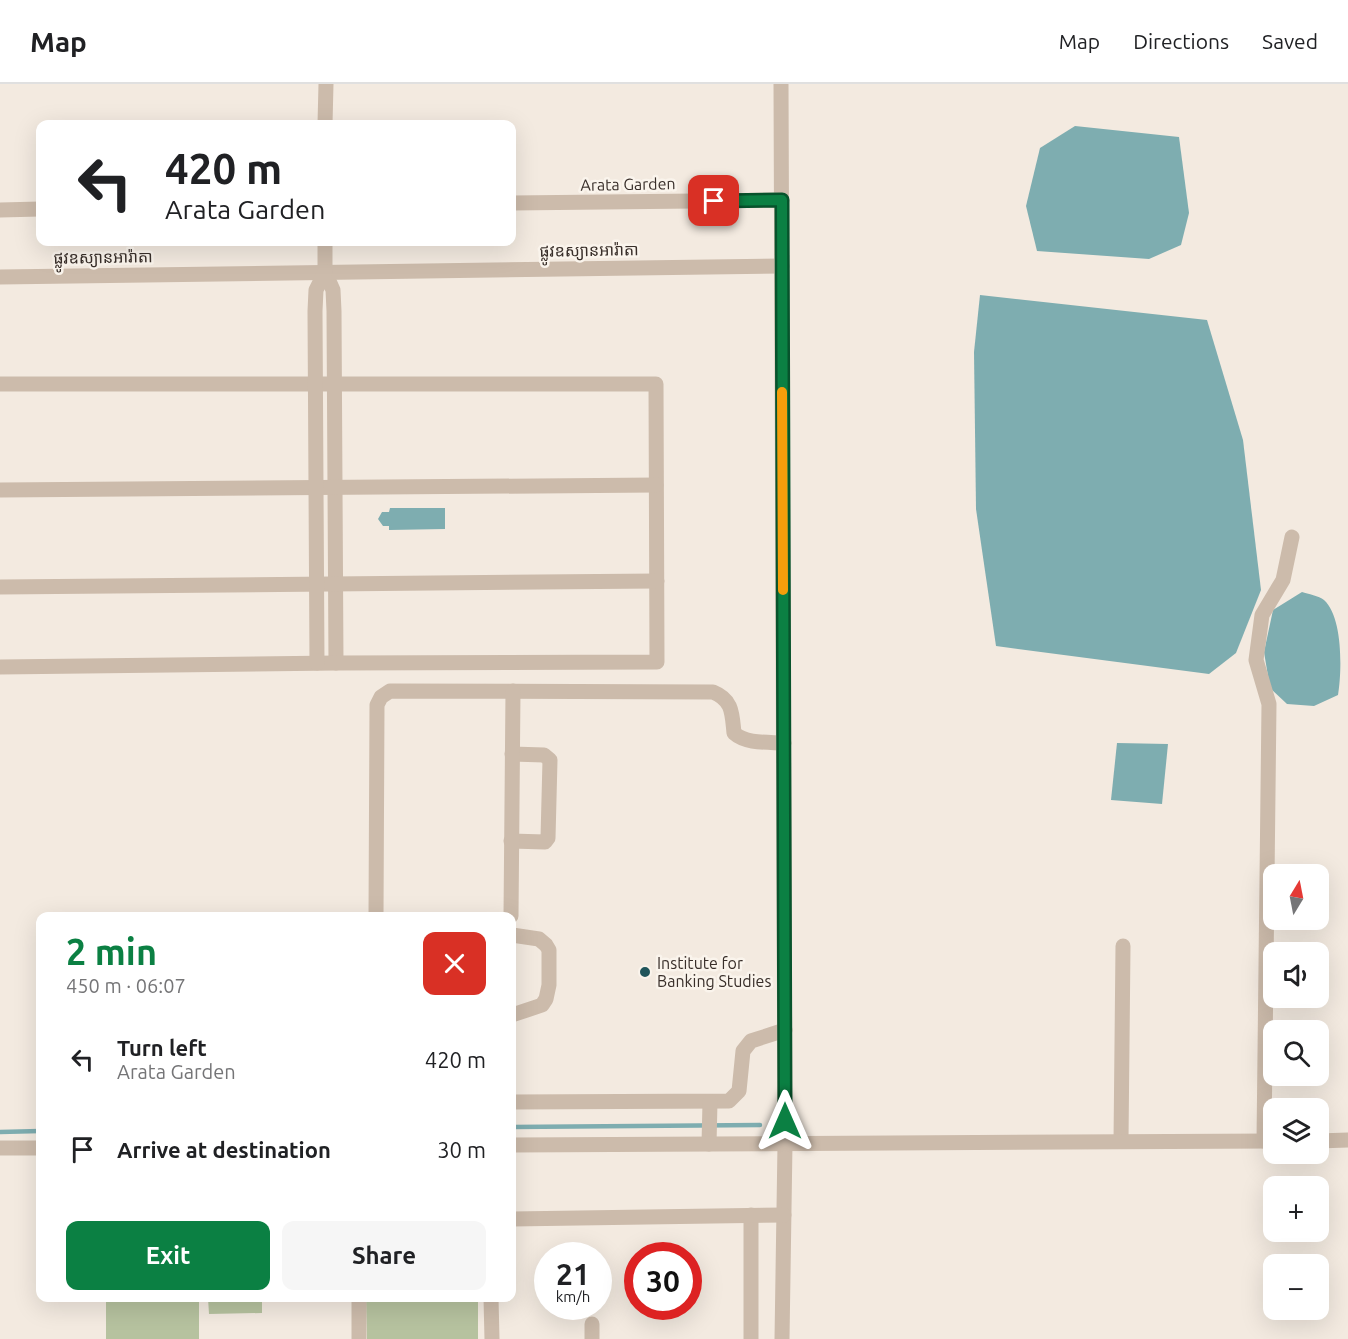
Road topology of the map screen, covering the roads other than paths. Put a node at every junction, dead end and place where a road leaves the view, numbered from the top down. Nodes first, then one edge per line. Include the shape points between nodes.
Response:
1 (326, 84) edge
2 (781, 84) edge
3 (326, 120) edge
4 (782, 200) junction
5 (516, 203) edge
6 (36, 209) edge
7 (0, 210) edge
8 (325, 246) edge
9 (782, 266) junction
10 (325, 272) junction
11 (0, 277) edge
12 (0, 384) edge
13 (315, 384) junction
14 (335, 384) junction
15 (656, 484) junction
16 (316, 487) junction
17 (335, 487) junction
18 (0, 490) edge
19 (1292, 537) dead end
20 (657, 581) junction
21 (316, 584) junction
22 (336, 584) junction
23 (0, 587) edge
24 (317, 663) junction
25 (336, 663) junction
26 (0, 666) edge
27 (513, 691) junction
28 (784, 743) junction
29 (512, 754) junction
30 (511, 841) junction
31 (376, 912) edge
32 (511, 912) edge
33 (516, 936) edge
34 (1123, 946) dead end
35 (516, 1014) edge
36 (785, 1030) junction
37 (1269, 1098) edge
38 (516, 1102) edge
39 (710, 1109) junction
40 (710, 1140) junction
41 (1329, 1140) edge
42 (1348, 1140) edge
43 (1121, 1141) junction
44 (1263, 1141) edge
45 (785, 1144) junction
46 (516, 1145) edge
47 (0, 1148) edge
48 (36, 1148) edge
49 (751, 1215) junction
50 (784, 1215) junction
51 (516, 1219) edge
52 (359, 1302) edge
53 (491, 1302) edge
54 (359, 1339) edge
55 (492, 1339) edge
56 (751, 1339) edge
57 (782, 1339) edge

1 - 3 street
2 - 4 street
4 - 5 street, Arata Garden
4 - 9 street
6 - 7 street
8 - 10 street
9 - 10 street, ផ្លូវឧស្យានអារ៉ាតា
9 - 28 street
10 - 11 street, ផ្លូវឧស្យានអារ៉ាតា
10 - 13 street via 316,290
10 - 14 street via 333,290
12 - 13 street
13 - 14 street
13 - 16 street
14 - 15 street via 656,384
14 - 17 street
15 - 17 street
15 - 20 street
16 - 17 street
16 - 18 street
16 - 21 street
17 - 22 street
19 - 37 street via 1283,580 1262,615 1256,660 1269,704
20 - 22 street
20 - 25 street via 657,662
21 - 22 street
21 - 23 street
21 - 24 street
22 - 25 street
24 - 25 street
24 - 26 street
27 - 28 street via 713,692 729,703 738,737
27 - 29 street
27 - 31 street via 398,690 381,697 377,705
28 - 36 street
29 - 30 street
29 - 30 street via 544,755 550,760 548,838 545,842
30 - 32 street
33 - 35 street via 539,939 546,945 549,985 542,1005
34 - 43 street
36 - 39 street via 751,1041 743,1051 739,1091 729,1101
36 - 45 street
38 - 39 street
39 - 40 street
40 - 45 street
40 - 46 street
41 - 42 street
43 - 44 street
43 - 45 street
45 - 50 street
47 - 48 street
49 - 50 street
49 - 51 street
49 - 56 street
50 - 57 street
52 - 54 street
53 - 55 street

